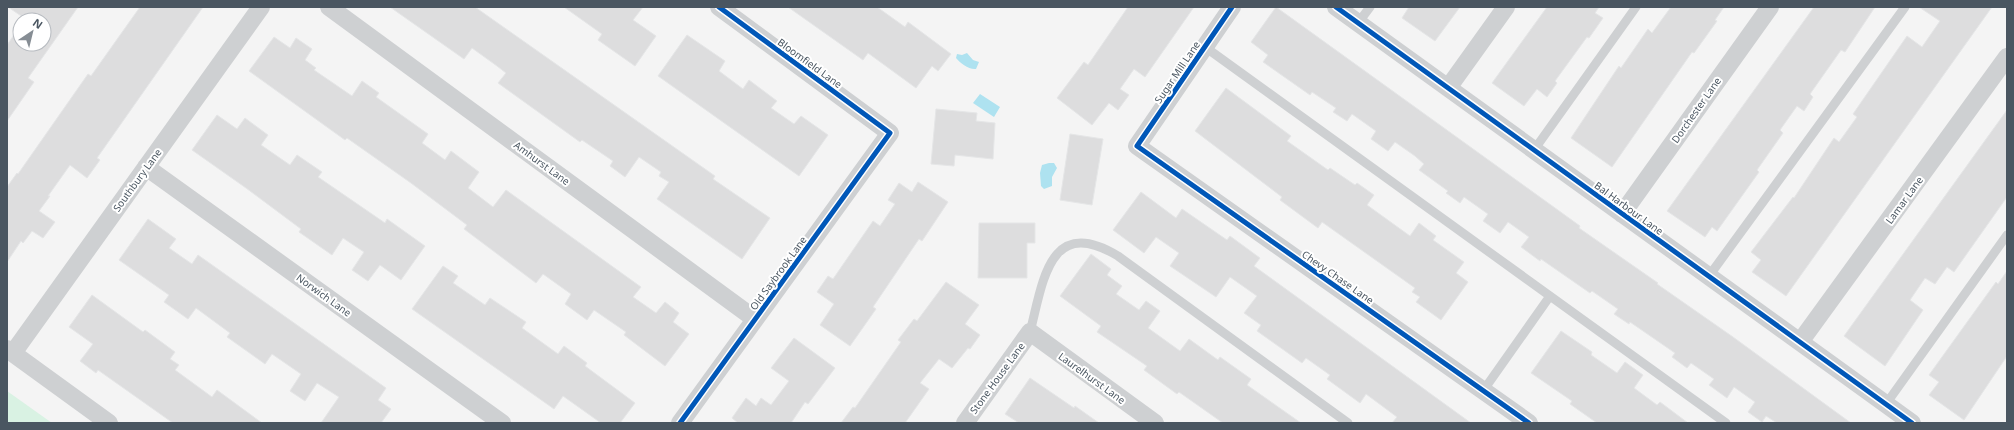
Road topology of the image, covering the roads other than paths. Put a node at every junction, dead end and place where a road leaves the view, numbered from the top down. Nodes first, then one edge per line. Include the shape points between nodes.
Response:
1 (261, 7) edge
2 (329, 7) edge
3 (1232, 7) edge
4 (1336, 7) edge
5 (1370, 7) edge
6 (1506, 7) edge
7 (1636, 7) edge
8 (1770, 7) edge
9 (1905, 7) edge
10 (721, 8) edge
11 (1358, 23) junction
12 (1205, 47) junction
13 (2007, 57) edge
14 (1448, 88) junction
15 (890, 133) joint
16 (1137, 146) joint
17 (1534, 150) junction
18 (146, 167) junction
19 (1622, 214) junction
20 (2007, 235) edge
21 (1709, 276) junction
22 (1550, 296) junction
23 (755, 319) junction
24 (1030, 332) junction
25 (1800, 342) junction
26 (10, 351) edge
27 (1483, 390) junction
28 (1886, 404) junction
29 (968, 422) edge
30 (109, 423) edge
31 (502, 423) edge
32 (680, 423) edge
33 (1154, 423) edge
34 (1348, 423) edge
35 (1529, 423) edge
36 (1726, 423) edge
37 (1912, 423) edge

1 - 18 street, Southbury Lane
2 - 23 street, Amhurst Lane
3 - 12 street, Sugar Mill Lane
4 - 11 street, Bal Harbour Lane
5 - 11 lane
6 - 14 street
7 - 17 lane
8 - 19 street, Dorchester Lane
9 - 21 lane
10 - 15 street, Bloomfield Lane
11 - 14 street, Bal Harbour Lane
12 - 16 street, Sugar Mill Lane
12 - 22 lane
13 - 25 street, Lamar Lane
14 - 17 street, Bal Harbour Lane
15 - 23 street, Old Saybrook Lane
16 - 27 street, Chevy Chase Lane
17 - 19 street, Bal Harbour Lane
18 - 26 street, Southbury Lane
18 - 31 street, Norwich Lane
19 - 21 street, Bal Harbour Lane
20 - 28 lane
21 - 25 street, Bal Harbour Lane
22 - 27 lane
22 - 36 lane
23 - 32 street, Old Saybrook Lane
24 - 29 street, Stone House Lane
24 - 33 street, Laurelhurst Lane
24 - 34 lane via 1050,262 1063,248 1073,243 1089,243 1118,256
25 - 28 street, Bal Harbour Lane
26 - 30 street
27 - 35 street, Chevy Chase Lane
28 - 37 street, Bal Harbour Lane

